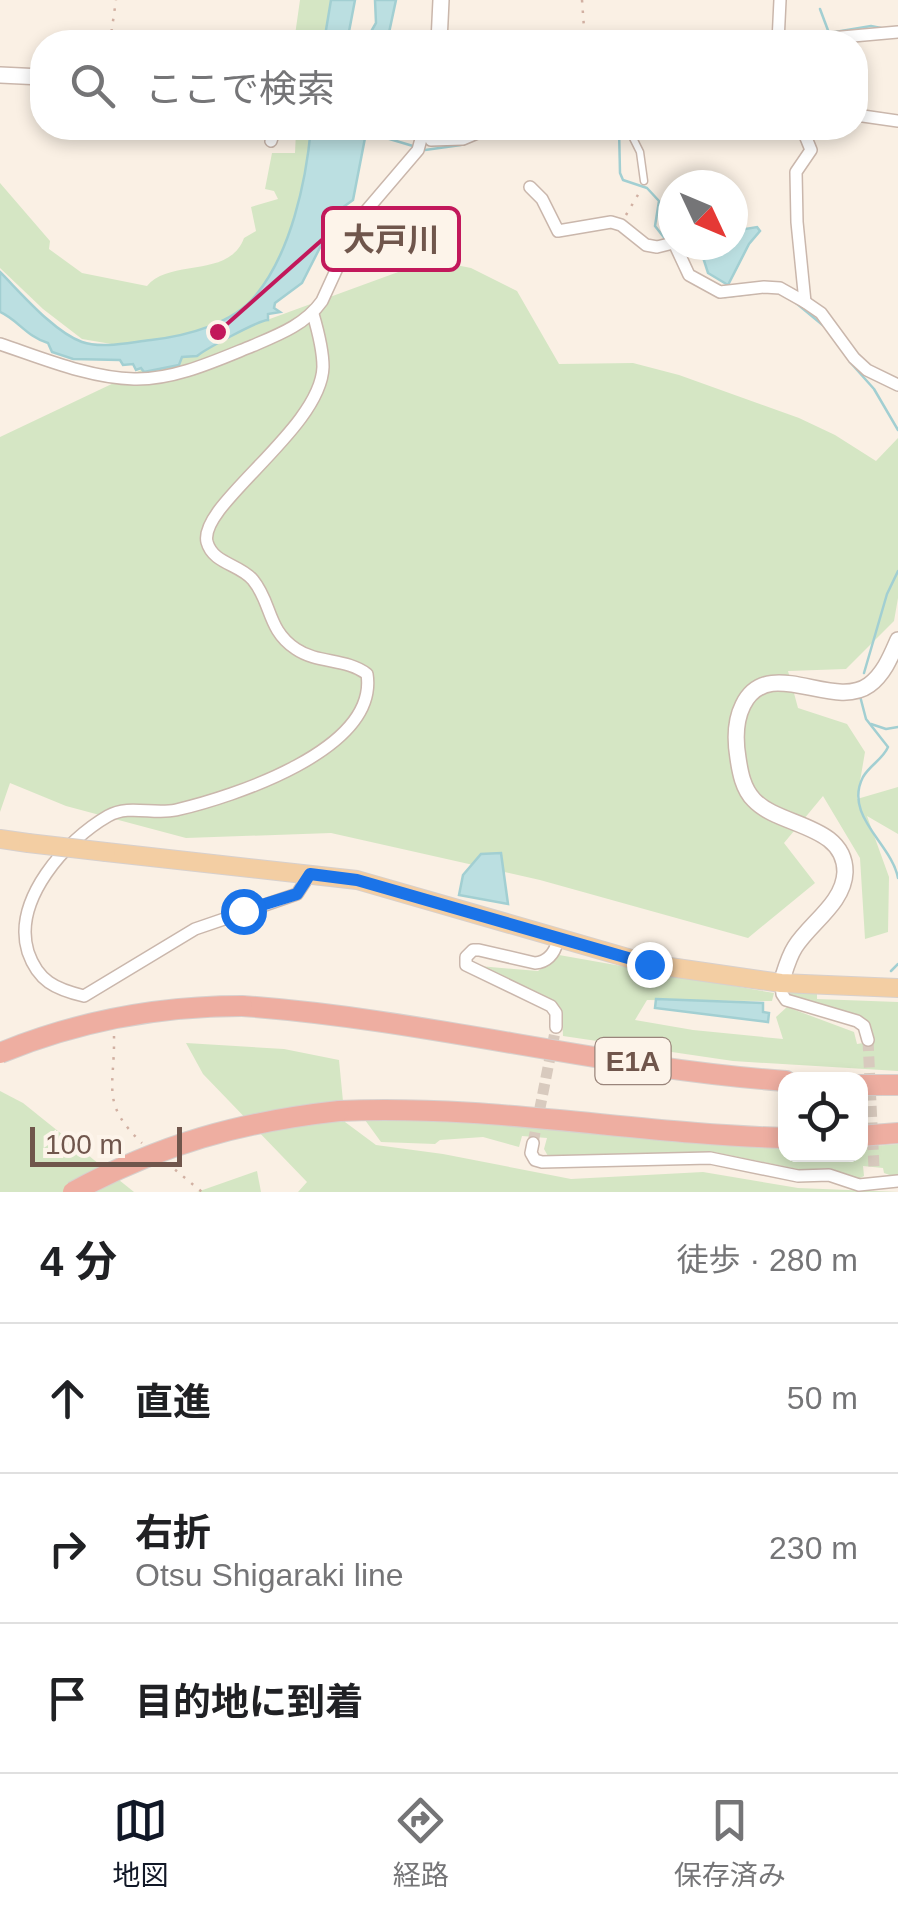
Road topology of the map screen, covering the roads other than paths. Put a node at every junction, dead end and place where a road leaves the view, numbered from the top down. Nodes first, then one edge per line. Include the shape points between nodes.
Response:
1 (442, 0) edge
2 (780, 0) edge
3 (441, 30) edge
4 (779, 30) edge
5 (898, 32) edge
6 (868, 35) edge
7 (0, 75) edge
8 (30, 76) edge
9 (868, 117) edge
10 (898, 121) edge
11 (420, 140) edge
12 (634, 140) edge
13 (807, 140) edge
14 (643, 185) road end
15 (530, 187) dead end
16 (658, 247) edge
17 (681, 260) edge
18 (806, 302) junction
19 (313, 314) junction
20 (0, 344) edge
21 (898, 385) edge
22 (898, 640) edge
23 (0, 839) edge
24 (310, 874) junction
25 (558, 940) junction
26 (781, 983) junction
27 (898, 988) edge
28 (556, 1027) dead end
29 (868, 1040) dead end
30 (0, 1053) edge
31 (778, 1080) edge
32 (868, 1084) edge
33 (898, 1085) edge
34 (898, 1133) edge
35 (868, 1135) edge
36 (778, 1137) edge
37 (533, 1143) dead end
38 (874, 1168) tunnel mouth
39 (898, 1181) edge
40 (875, 1183) junction
41 (73, 1192) edge

1 - 3 street
2 - 4 street
5 - 6 street
7 - 8 street
9 - 10 street
11 - 19 street via 360,218
12 - 14 lane
13 - 18 street via 811,150 796,172
15 - 16 street via 558,231 611,222
17 - 18 street via 690,275 720,292 764,286
18 - 21 street via 867,370
19 - 20 street via 216,360 150,378 67,366
19 - 24 street via 323,369 316,394 293,432 218,511 207,540 214,556 250,576 271,624 295,649 367,674 364,706 321,750 272,780 174,810 114,812 102,820 34,891 24,923 26,943 48,984 84,996 195,928 297,894
22 - 26 street via 882,672 864,688 838,693 771,683 748,695 738,718 740,771 752,798 829,839 845,868 836,899 794,949
23 - 24 main road, bridge
24 - 25 main road via 357,880
25 - 26 main road via 649,964
25 - 28 street via 556,951 535,964 479,950 466,958 466,965 551,1006
26 - 27 main road
26 - 29 street via 786,1000 858,1021
30 - 31 highway, E1A, bridge via 140,1012 242,1006 316,1011
32 - 33 highway
34 - 35 highway
36 - 41 highway, E1A, bridge via 427,1110 339,1110 198,1136
37 - 40 street via 531,1154 542,1162 710,1158
38 - 40 street
39 - 40 street

